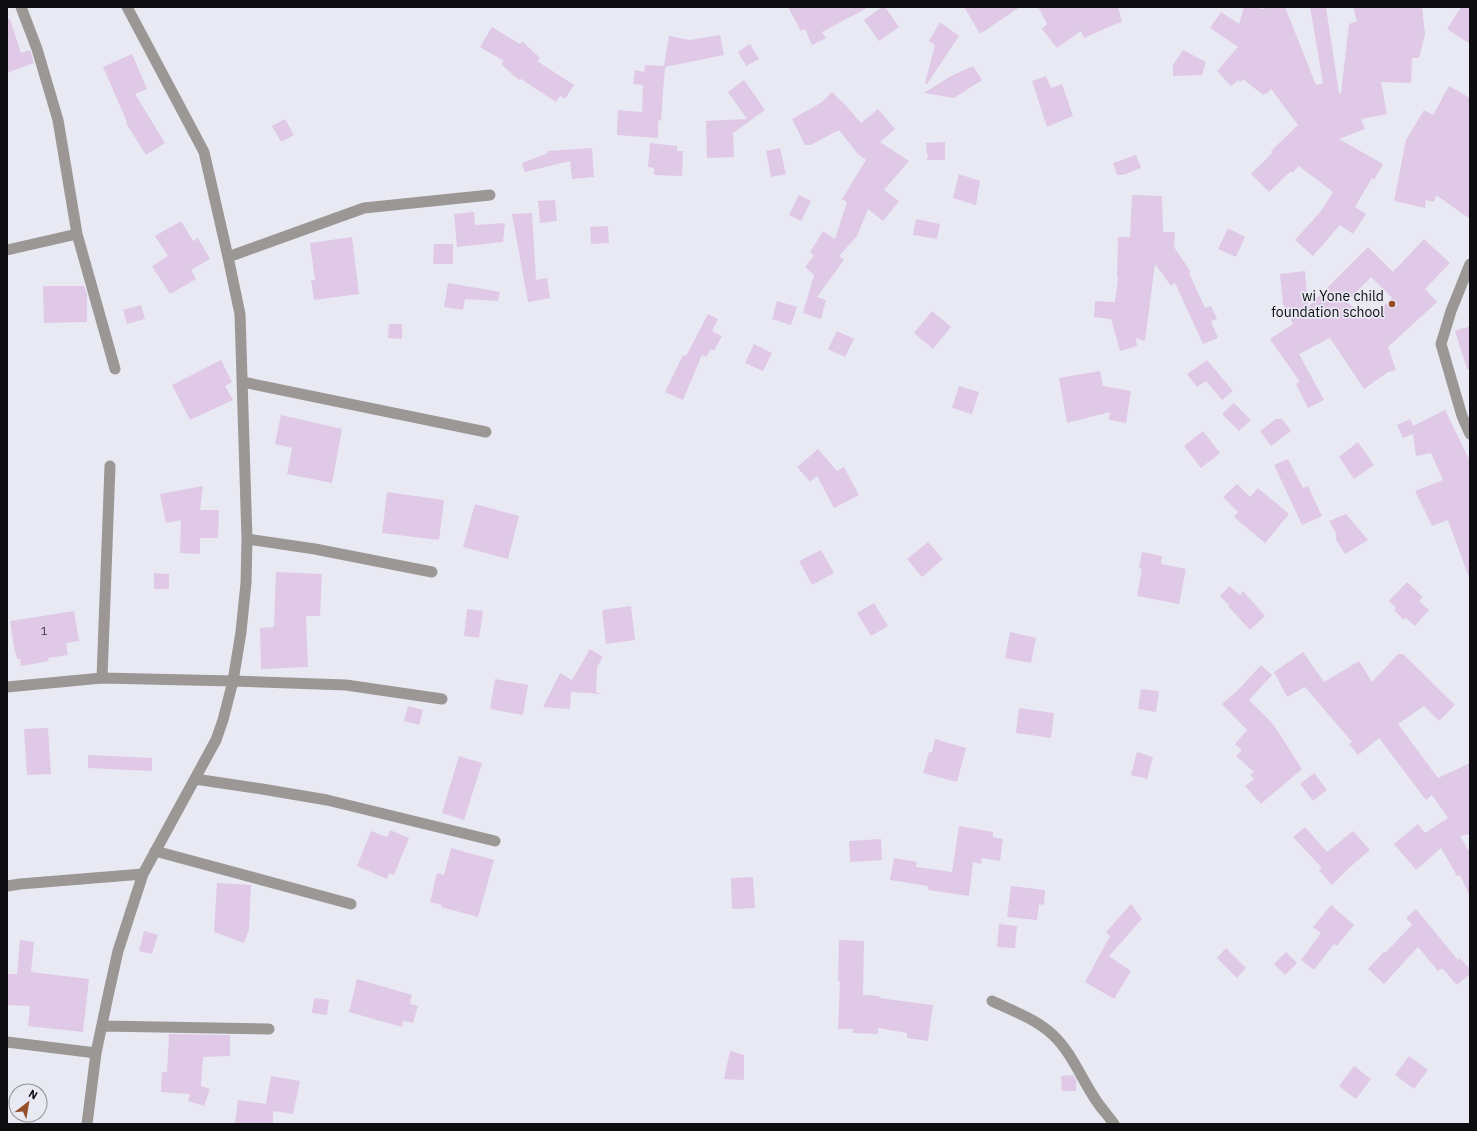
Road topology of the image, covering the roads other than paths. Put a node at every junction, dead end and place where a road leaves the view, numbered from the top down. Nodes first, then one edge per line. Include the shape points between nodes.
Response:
1 (21, 7) edge
2 (127, 7) edge
3 (490, 195) dead end
4 (77, 234) junction
5 (7, 250) edge
6 (228, 257) junction
7 (1470, 264) edge
8 (115, 369) dead end
9 (243, 382) junction
10 (486, 432) dead end
11 (1470, 434) edge
12 (110, 466) dead end
13 (247, 539) junction
14 (432, 572) dead end
15 (102, 678) junction
16 (233, 681) junction
17 (7, 686) edge
18 (442, 699) dead end
19 (195, 779) junction
20 (495, 841) dead end
21 (155, 851) junction
22 (143, 874) junction
23 (7, 886) edge
24 (351, 904) dead end
25 (992, 1001) dead end
26 (102, 1026) junction
27 (269, 1029) dead end
28 (7, 1042) edge
29 (96, 1053) junction
30 (87, 1124) edge
31 (1114, 1124) edge

1 - 4 street via 37,49 58,120
2 - 6 street via 204,152
3 - 6 street via 364,208
4 - 5 street
4 - 8 street
6 - 9 street via 240,314
7 - 11 street via 1441,344 1462,416
9 - 10 street
9 - 13 street
12 - 15 street
13 - 14 street via 315,549
13 - 16 street via 242,625
15 - 16 street
15 - 17 street
16 - 18 street via 346,685
16 - 19 street via 216,740
19 - 20 street via 327,800
19 - 21 street
21 - 22 street
21 - 24 street
22 - 23 street
22 - 26 street via 118,951
25 - 31 street via 1030,1018 1054,1036 1064,1047 1093,1096
26 - 27 street
26 - 29 street
28 - 29 street
29 - 30 street

